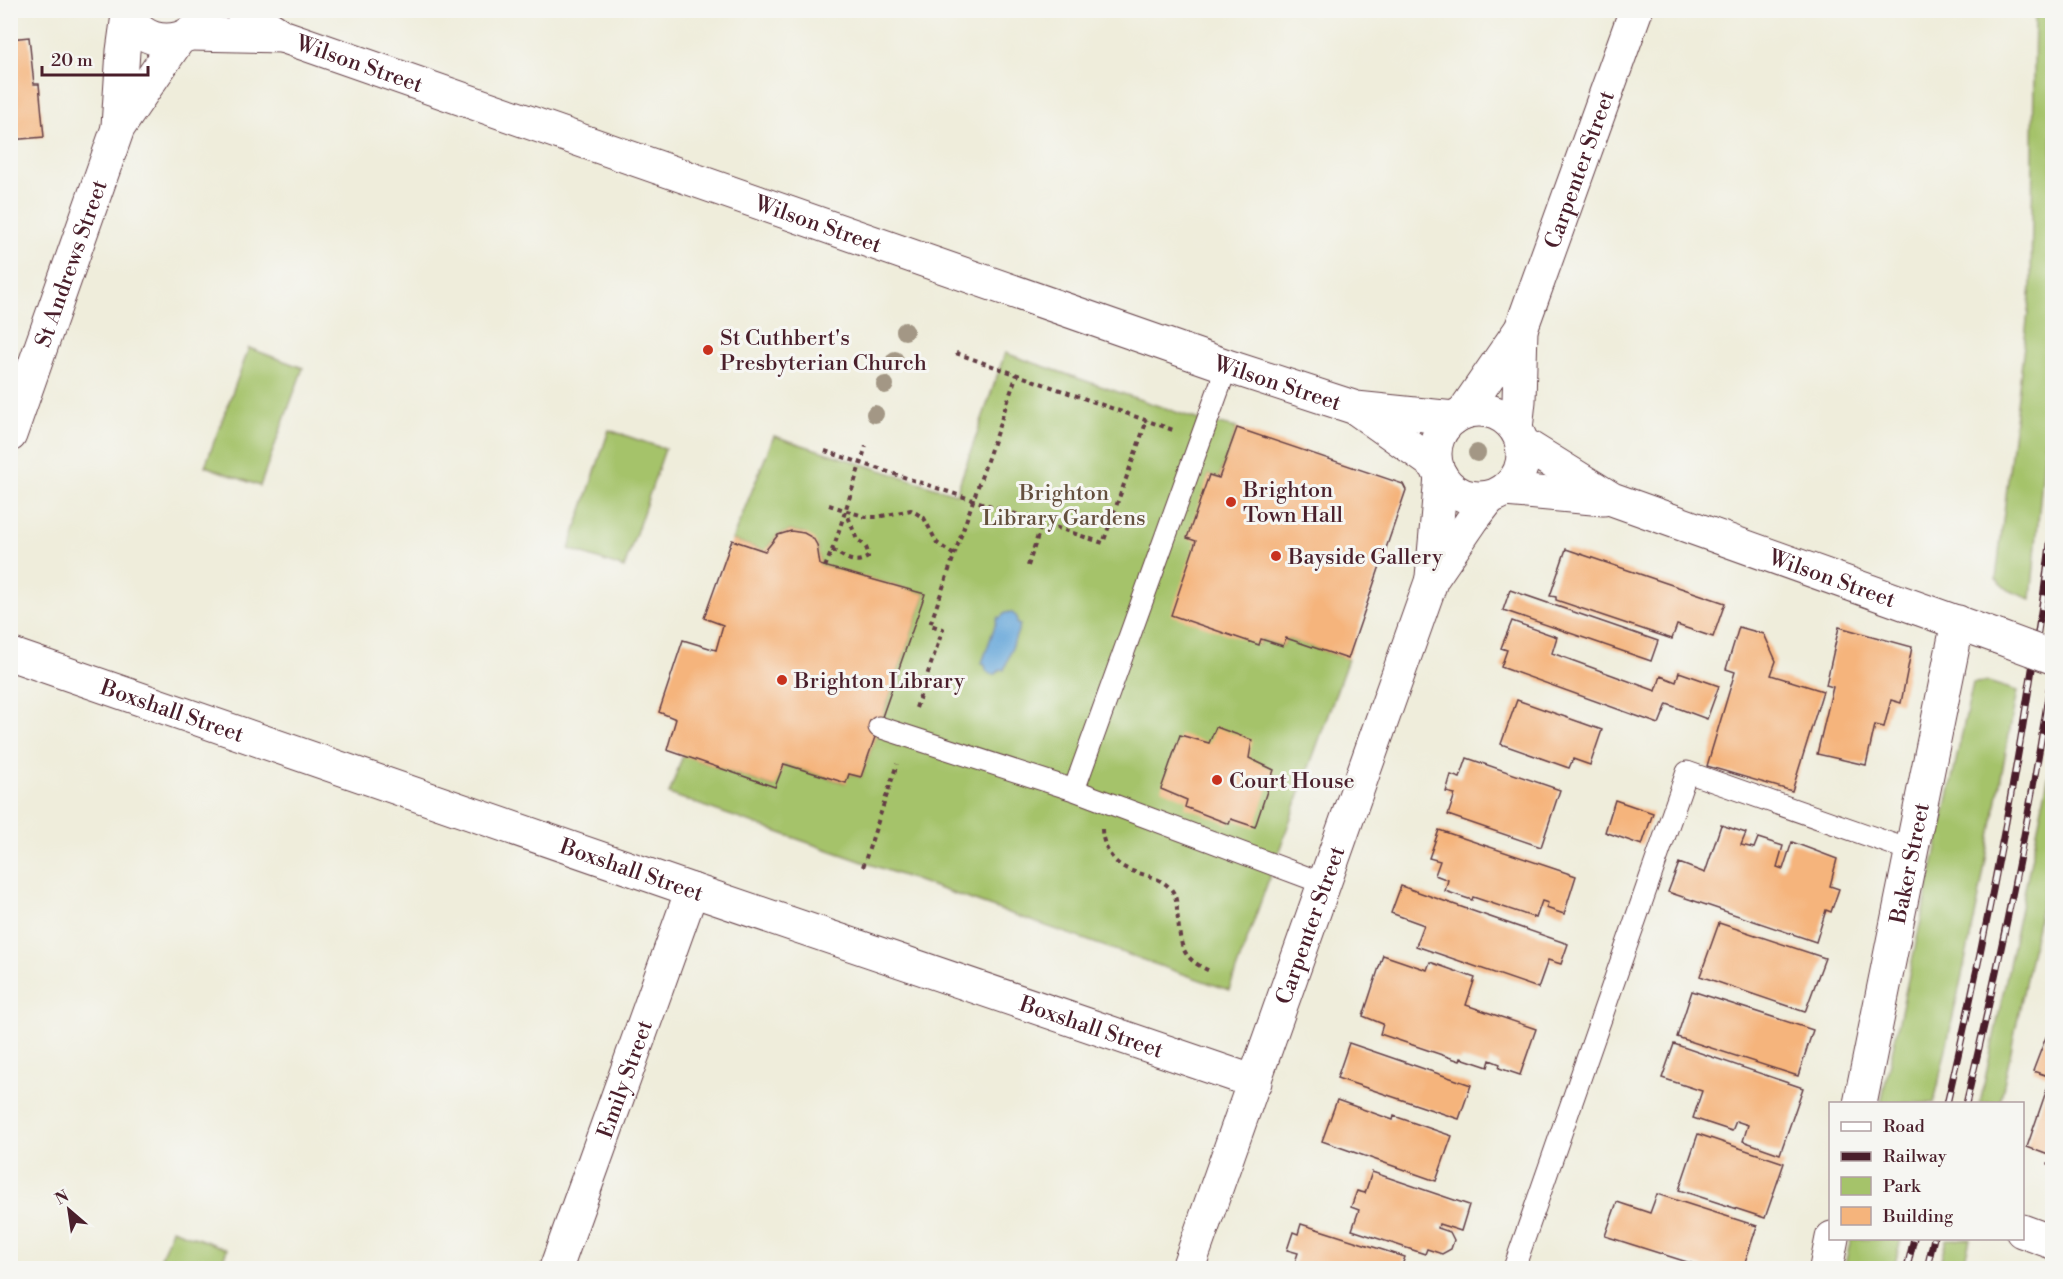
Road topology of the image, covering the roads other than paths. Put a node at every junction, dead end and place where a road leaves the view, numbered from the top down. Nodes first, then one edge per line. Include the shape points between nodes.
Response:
1 (242, 10) edge
2 (1636, 10) edge
3 (127, 13) edge
4 (192, 28) edge
5 (282, 36) junction
6 (118, 128) junction
7 (1521, 329) junction
8 (1227, 366) junction
9 (1356, 408) junction
10 (1458, 416) junction
11 (10, 435) edge
12 (1519, 436) junction
13 (1438, 470) junction
14 (1497, 494) junction
15 (1612, 499) junction
16 (1432, 579) junction
17 (1958, 622) junction
18 (10, 654) edge
19 (2052, 657) edge
20 (879, 727) dead end
21 (1074, 790) junction
22 (1912, 851) junction
23 (1325, 884) junction
24 (692, 890) junction
25 (1255, 1082) junction
26 (1860, 1102) edge
27 (2024, 1232) edge
28 (1832, 1240) edge
29 (2052, 1242) edge
30 (556, 1269) edge
31 (1188, 1269) edge
32 (1514, 1269) edge
33 (1826, 1269) edge

1 - 5 street, Wilson Street
2 - 7 street, Carpenter Street
3 - 4 street, Wilson Street via 134,26 148,37 166,42
3 - 6 street, St Andrews Street
4 - 5 street, Wilson Street
4 - 6 street, St Andrews Street
5 - 8 street, Wilson Street
6 - 11 street, St Andrews Street
7 - 10 street, Carpenter Street
7 - 12 street, Carpenter Street
8 - 9 street, Wilson Street
8 - 21 lane
9 - 10 street, Wilson Street
9 - 13 street, Wilson Street
10 - 12 street via 1477,410 1492,411 1506,418
10 - 13 street via 1437,438
12 - 14 street via 1524,456 1521,469 1515,481
12 - 15 street, Wilson Street
13 - 14 street via 1449,487 1461,495 1476,499
13 - 16 street, Carpenter Street
14 - 15 street, Wilson Street
14 - 16 street, Carpenter Street via 1473,519
15 - 17 street, Wilson Street
16 - 23 street, Carpenter Street
17 - 19 street, Wilson Street, bridge
17 - 22 street, Baker Street
18 - 24 street, Boxshall Street
20 - 21 lane
21 - 23 lane
22 - 26 street, Baker Street
22 - 32 lane via 1687,772
23 - 25 street, Carpenter Street
24 - 25 street, Boxshall Street
24 - 30 street, Emily Street
25 - 31 street, Carpenter Street
27 - 29 street
28 - 33 street

